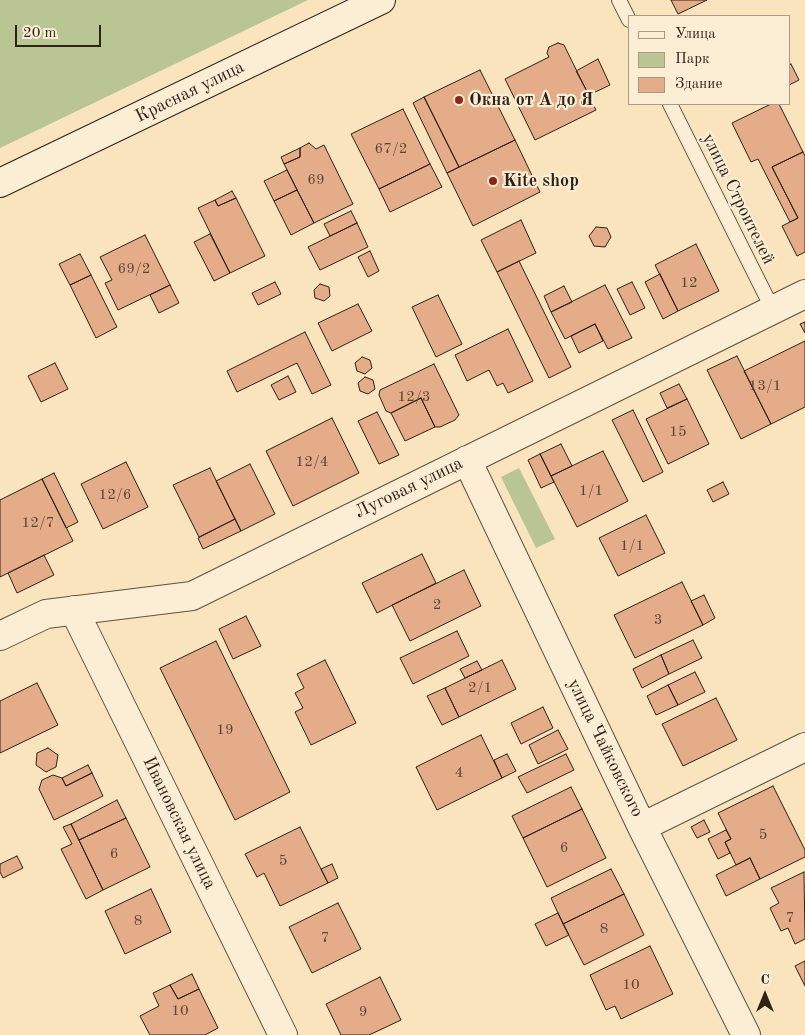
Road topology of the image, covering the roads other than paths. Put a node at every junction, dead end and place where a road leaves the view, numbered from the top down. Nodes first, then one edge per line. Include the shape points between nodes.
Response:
1 (381, 0) edge
2 (619, 0) edge
3 (628, 18) edge
4 (670, 105) edge
5 (0, 184) edge
6 (805, 294) edge
7 (773, 310) junction
8 (467, 460) junction
9 (74, 610) junction
10 (0, 636) edge
11 (805, 747) edge
12 (642, 827) junction
13 (283, 1035) edge
14 (746, 1035) edge

1 - 5 street, Красная улица
2 - 3 lane
4 - 7 lane, улица Строителей
6 - 7 street, Луговая улица
7 - 8 street, Луговая улица
8 - 9 street, Луговая улица via 192,596
8 - 12 street, улица Чайковского
9 - 10 street, Луговая улица via 46,614
9 - 13 street, Ивановская улица
11 - 12 street
12 - 14 street, улица Чайковского

